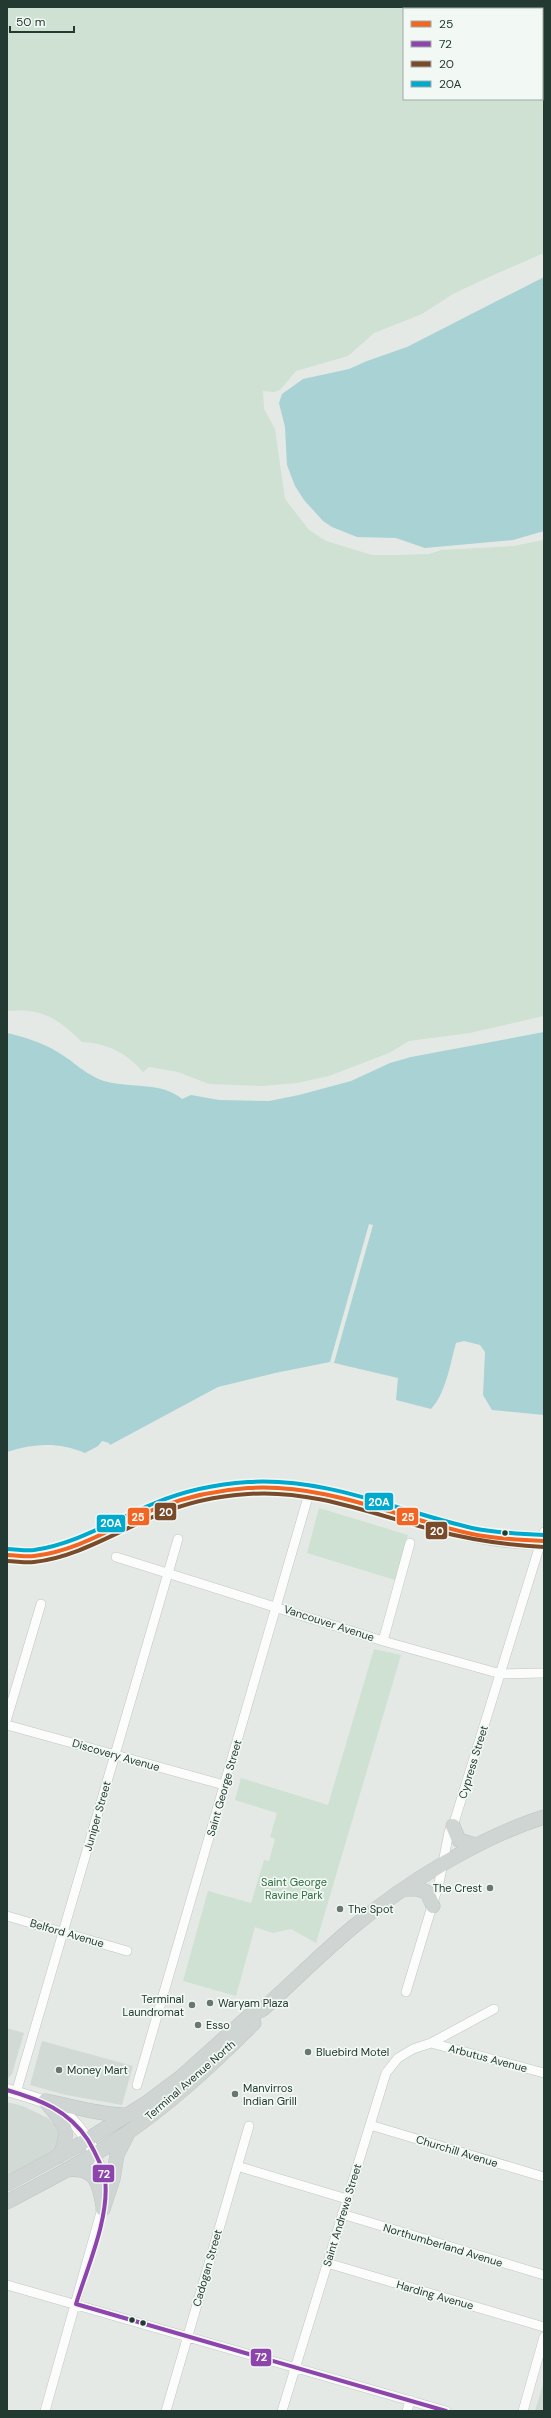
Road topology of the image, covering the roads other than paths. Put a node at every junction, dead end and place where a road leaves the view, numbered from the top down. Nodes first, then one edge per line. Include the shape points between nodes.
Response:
1 (310, 1490) junction
2 (543, 1538) edge
3 (178, 1540) dead end
4 (410, 1543) dead end
5 (7, 1555) edge
6 (116, 1557) dead end
7 (168, 1573) junction
8 (41, 1604) dead end
9 (277, 1606) junction
10 (383, 1641) junction
11 (544, 1673) edge
12 (501, 1674) junction
13 (7, 1718) edge
14 (7, 1725) edge
15 (115, 1755) junction
16 (224, 1786) junction
17 (544, 1816) edge
18 (453, 1826) junction
19 (475, 1845) junction
20 (442, 1866) junction
21 (406, 1889) junction
22 (433, 1906) junction
23 (7, 1916) edge
24 (64, 1932) junction
25 (127, 1951) dead end
26 (406, 1992) dead end
27 (494, 2009) dead end
28 (261, 2010) junction
29 (431, 2043) junction
30 (544, 2073) edge
31 (137, 2085) dead end
32 (12, 2091) edge
33 (45, 2101) junction
34 (128, 2115) junction
35 (370, 2125) junction
36 (248, 2126) dead end
37 (130, 2131) junction
38 (88, 2140) junction
39 (96, 2153) junction
40 (59, 2156) junction
41 (237, 2166) junction
42 (66, 2170) junction
43 (544, 2177) edge
44 (7, 2184) edge
45 (347, 2199) junction
46 (7, 2202) edge
47 (103, 2209) junction
48 (342, 2214) junction
49 (327, 2263) junction
50 (544, 2275) edge
51 (7, 2285) edge
52 (76, 2304) junction
53 (544, 2327) edge
54 (188, 2336) junction
55 (544, 2337) edge
56 (295, 2366) junction
57 (410, 2400) junction
58 (45, 2411) edge
59 (166, 2411) edge
60 (282, 2411) edge
61 (407, 2411) edge
62 (446, 2411) edge
63 (523, 2411) edge

1 - 2 highway via 478,1536
1 - 5 highway via 260,1487 196,1495 158,1507 62,1550 35,1556
1 - 9 street, Saint George Street
2 - 12 street, Cypress Street
3 - 7 street, Juniper Street
4 - 10 street
6 - 7 street, Vancouver Avenue
7 - 9 street, Vancouver Avenue
7 - 15 street, Juniper Street
8 - 13 street
9 - 10 street, Vancouver Avenue
9 - 16 street, Saint George Street
10 - 12 street, Vancouver Avenue
11 - 12 street, Vancouver Avenue
12 - 18 street, Cypress Street
14 - 15 street, Discovery Avenue
15 - 16 street, Discovery Avenue
15 - 24 street, Juniper Street
16 - 31 street, Saint George Street
17 - 19 main road, Terminal Avenue North
18 - 19 main road via 458,1840
18 - 20 street, Cypress Street
19 - 20 main road, Terminal Avenue North
20 - 21 main road, Terminal Avenue North
20 - 22 street, Cypress Street
21 - 22 main road via 427,1892
21 - 28 main road, Terminal Avenue North via 353,1926
22 - 26 street, Cypress Street
23 - 24 street, Belford Avenue
24 - 25 street, Belford Avenue
24 - 32 street, Juniper Street
27 - 29 street, Saint Andrews Street
28 - 34 main road, Terminal Avenue North via 249,2016 181,2077
28 - 37 main road, Terminal Avenue North via 254,2023 198,2076
29 - 30 street, Arbutus Avenue
29 - 35 street, Saint Andrews Street via 398,2058 386,2073
32 - 33 street
33 - 34 main road via 105,2115
33 - 38 street via 71,2117
33 - 40 main road via 63,2121 65,2128 66,2140
34 - 38 main road, Terminal Avenue North
35 - 43 street, Churchill Avenue
35 - 45 street, Saint Andrews Street
36 - 41 street, Cadogan Street
37 - 39 main road, Terminal Avenue North
37 - 47 main road via 119,2148 113,2179
38 - 39 street
38 - 40 main road, Terminal Avenue North
39 - 42 main road, Terminal Avenue North
39 - 47 street via 105,2183
40 - 44 main road, Terminal Avenue North
41 - 45 street
41 - 54 street, Cadogan Street
42 - 46 main road, Terminal Avenue North
42 - 47 main road via 82,2169 96,2180
45 - 48 street, Saint Andrews Street
47 - 52 street
48 - 49 street, Saint Andrews Street
48 - 50 street, Northumberland Avenue
49 - 53 street, Harding Avenue
49 - 56 street, Saint Andrews Street
51 - 52 street
52 - 54 street
52 - 58 street
54 - 56 street
54 - 59 street, Cadogan Street
55 - 63 street
56 - 57 street
56 - 60 street, Saint Andrews Street
57 - 61 street
57 - 62 street

